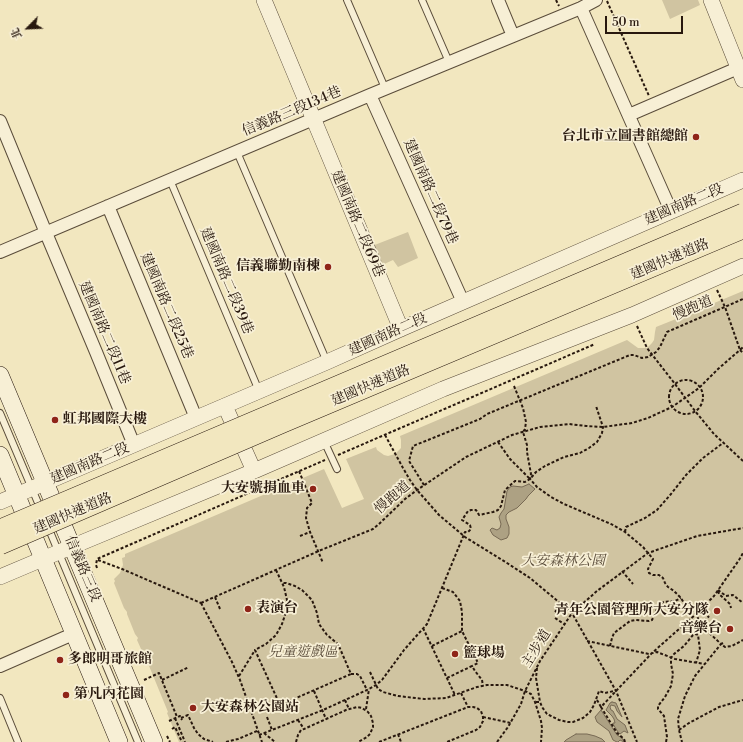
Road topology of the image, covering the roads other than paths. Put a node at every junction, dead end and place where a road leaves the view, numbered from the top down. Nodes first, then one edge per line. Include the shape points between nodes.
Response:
1 (264, 0) edge
2 (347, 0) edge
3 (422, 0) edge
4 (498, 0) edge
5 (596, 0) edge
6 (711, 0) edge
7 (581, 8) junction
8 (513, 36) junction
9 (449, 62) junction
10 (740, 74) edge
11 (385, 88) junction
12 (370, 95) junction
13 (629, 115) junction
14 (314, 119) junction
15 (0, 121) edge
16 (237, 152) junction
17 (170, 180) junction
18 (743, 180) edge
19 (108, 206) junction
20 (671, 211) junction
21 (743, 213) edge
22 (743, 229) edge
23 (46, 233) junction
24 (0, 252) edge
25 (743, 266) edge
26 (463, 302) junction
27 (401, 329) junction
28 (327, 362) junction
29 (0, 375) edge
30 (259, 391) junction
31 (225, 406) junction
32 (0, 412) edge
33 (196, 418) junction
34 (324, 441) junction
35 (134, 445) junction
36 (0, 455) edge
37 (337, 469) dead end
38 (254, 471) junction
39 (31, 489) junction
40 (0, 502) edge
41 (0, 529) edge
42 (0, 545) edge
43 (65, 549) junction
44 (43, 558) junction
45 (0, 577) edge
46 (74, 634) junction
47 (0, 666) edge
48 (0, 698) edge
49 (160, 739) edge
50 (18, 742) edge
51 (119, 742) edge
52 (138, 742) edge

1 - 14 street, 建國南路二段69巷
2 - 11 lane
3 - 9 lane
4 - 8 street
5 - 7 street, 信義路三段134巷
6 - 10 street
7 - 8 street, 信義路三段134巷
7 - 13 street
8 - 9 street, 信義路三段134巷
9 - 11 street, 信義路三段134巷
10 - 13 street
11 - 12 street, 信義路三段134巷
12 - 14 street, 信義路三段134巷
12 - 26 street, 建國南路二段79巷
13 - 20 street
14 - 16 street, 信義路三段134巷
14 - 27 street, 建國南路二段69巷
15 - 23 street, 建國南路二段11巷
16 - 17 street, 信義路三段134巷
16 - 28 lane
17 - 19 street, 信義路三段134巷
17 - 30 lane, 建國南路二段39巷
18 - 20 street, 建國南路二段
19 - 23 street, 信義路三段134巷
19 - 33 street, 建國南路二段25巷
20 - 26 street, 建國南路二段
21 - 41 highway, 建國快速道路, bridge
22 - 42 highway, 建國快速道路, bridge
23 - 24 street, 信義路三段134巷 via 10,243
23 - 35 street, 建國南路二段11巷
25 - 34 street via 718,287 632,315 457,384
26 - 27 street, 建國南路二段
27 - 28 street, 建國南路二段
28 - 30 street, 建國南路二段
29 - 39 main road, 信義路三段
30 - 31 street, 建國南路二段
31 - 33 street, 建國南路二段
31 - 38 street
32 - 39 lane, 信義路三段
33 - 35 street, 建國南路二段
34 - 37 lane
34 - 38 street
35 - 39 street, 建國南路二段
36 - 39 main road, 信義路三段
38 - 43 street
39 - 40 street, 建國南路二段
39 - 43 main road, 信義路三段
39 - 44 main road, 信義路三段
43 - 44 street
43 - 49 main road, 信義路三段 via 83,570
43 - 52 lane, 信義路三段
44 - 45 street
44 - 46 main road, 信義路三段
46 - 47 street
46 - 51 main road, 信義路三段
48 - 50 lane

